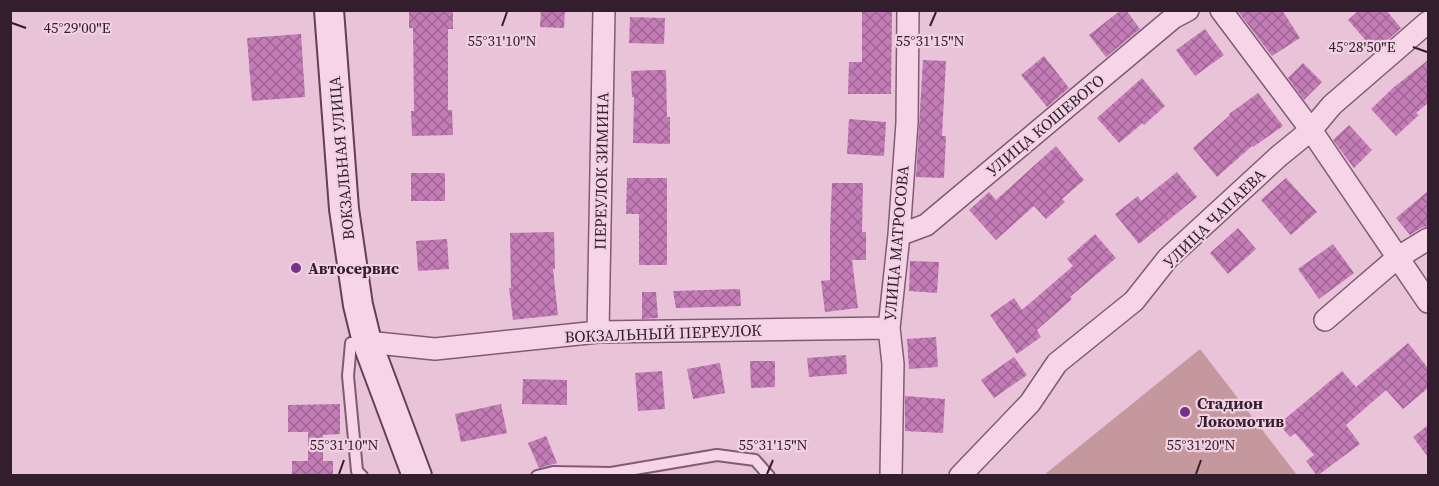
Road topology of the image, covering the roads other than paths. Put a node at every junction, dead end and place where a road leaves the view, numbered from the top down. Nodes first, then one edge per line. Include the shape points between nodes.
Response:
1 (329, 10) edge
2 (604, 10) edge
3 (908, 10) edge
4 (1221, 10) edge
5 (1178, 13) edge
6 (1423, 19) edge
7 (1311, 130) junction
8 (899, 235) junction
9 (1428, 239) edge
10 (1397, 258) junction
11 (1428, 302) edge
12 (1325, 320) dead end
13 (888, 328) junction
14 (598, 332) junction
15 (367, 342) junction
16 (362, 476) edge
17 (417, 476) edge
18 (537, 476) edge
19 (769, 476) edge
20 (891, 476) edge
21 (960, 476) edge

1 - 15 street, ВОКЗАЛЬНАЯ УЛИЦА via 344,209
2 - 14 street, ПЕРЕУЛОК ЗИМИНА
3 - 8 street, УЛИЦА МАТРОСОВА via 907,123
4 - 7 street
5 - 8 street, УЛИЦА КОШЕВОГО via 926,225
6 - 7 street, УЛИЦА ЧАПАЕВА
7 - 10 street
7 - 21 street, УЛИЦА ЧАПАЕВА via 1168,258 1134,301 1057,363 1030,403
8 - 13 street, УЛИЦА МАТРОСОВА
9 - 10 street
10 - 11 street
10 - 12 street
13 - 14 street, ВОКЗАЛЬНЫЙ ПЕРЕУЛОК
13 - 20 street, УЛИЦА МАТРОСОВА via 893,364
14 - 15 street, ВОКЗАЛЬНЫЙ ПЕРЕУЛОК via 435,349
15 - 16 lane via 351,343 348,376 357,471
15 - 17 street, ВОКЗАЛЬНАЯ УЛИЦА
18 - 19 lane via 553,472 611,473 717,455 755,460

